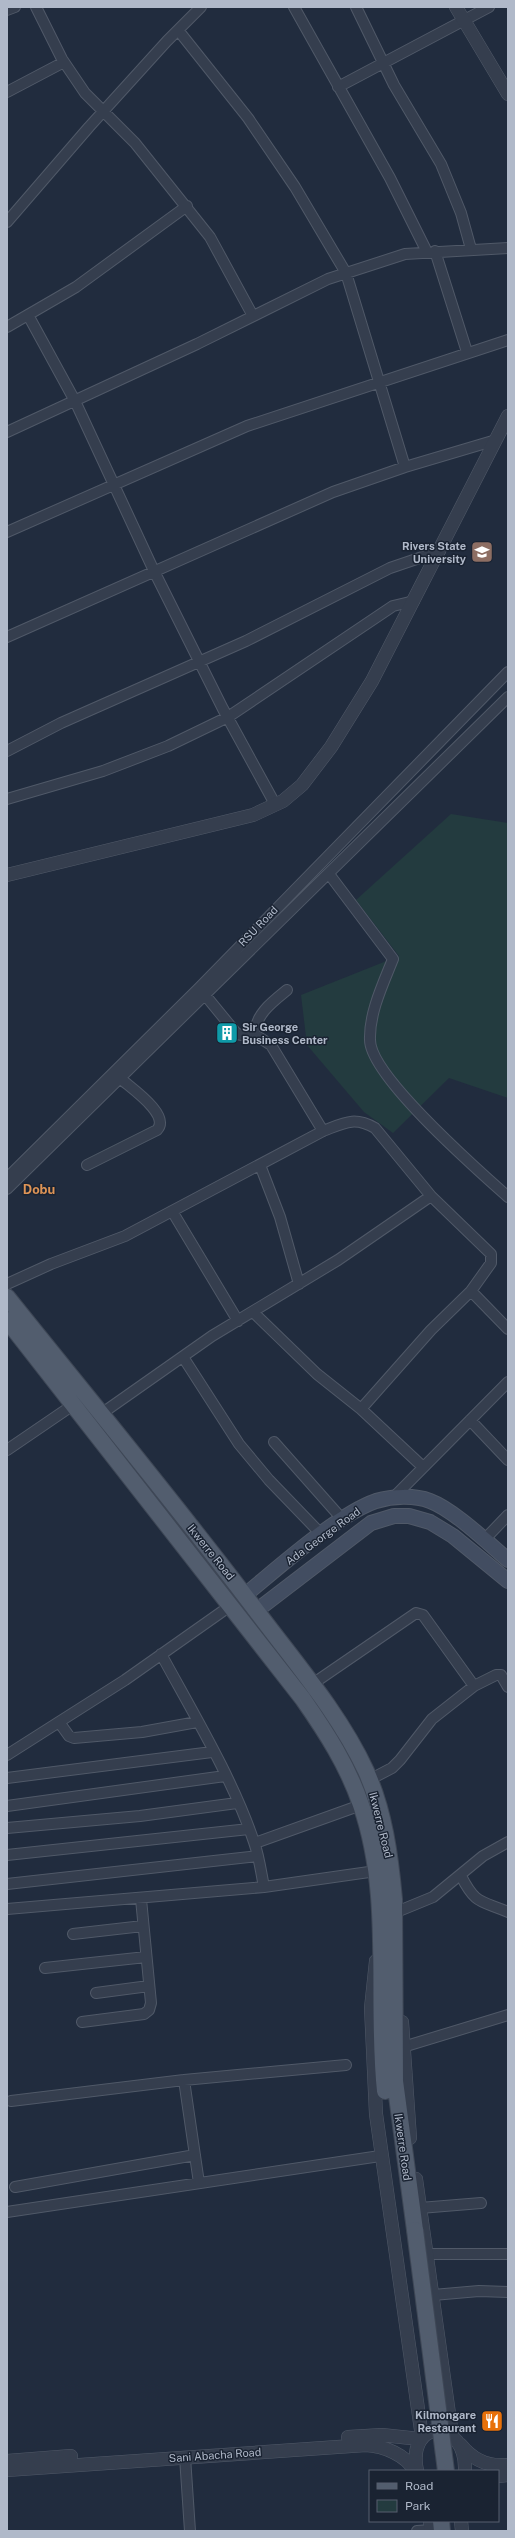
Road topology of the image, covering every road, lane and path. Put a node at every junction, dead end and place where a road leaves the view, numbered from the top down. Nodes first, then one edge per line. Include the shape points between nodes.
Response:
1 (15, 7) edge
2 (36, 7) edge
3 (201, 7) edge
4 (294, 7) edge
5 (356, 7) edge
6 (456, 7) edge
7 (489, 7) edge
8 (7, 10) edge
9 (464, 20) junction
10 (178, 30) junction
11 (64, 62) junction
12 (383, 62) junction
13 (338, 87) junction
14 (7, 92) edge
15 (508, 94) edge
16 (103, 112) junction
17 (186, 206) junction
18 (7, 222) edge
19 (508, 248) edge
20 (471, 249) junction
21 (431, 252) junction
22 (346, 273) junction
23 (28, 315) junction
24 (253, 316) junction
25 (7, 327) edge
26 (508, 340) edge
27 (467, 352) junction
28 (378, 383) junction
29 (75, 401) junction
30 (508, 416) edge
31 (7, 432) edge
32 (496, 440) junction
33 (405, 467) junction
34 (115, 483) junction
35 (7, 532) edge
36 (440, 551) junction
37 (154, 571) junction
38 (414, 601) junction
39 (7, 637) edge
40 (199, 661) junction
41 (508, 672) edge
42 (508, 697) edge
43 (228, 717) junction
44 (7, 751) edge
45 (7, 799) edge
46 (275, 804) junction
47 (329, 874) junction
48 (7, 875) edge
49 (287, 990) dead end
50 (202, 991) junction
51 (254, 1034) junction
52 (121, 1079) junction
53 (324, 1131) junction
54 (87, 1165) dead end
55 (260, 1165) junction
56 (7, 1178) edge
57 (7, 1189) edge
58 (431, 1196) junction
59 (508, 1197) edge
60 (172, 1211) junction
61 (7, 1284) edge
62 (299, 1284) junction
63 (471, 1291) junction
64 (7, 1297) edge
65 (253, 1312) junction
66 (7, 1320) edge
67 (238, 1321) junction
68 (508, 1329) edge
69 (183, 1358) junction
70 (508, 1382) edge
71 (73, 1405) junction
72 (361, 1409) junction
73 (101, 1414) junction
74 (470, 1420) junction
75 (274, 1442) dead end
76 (7, 1450) edge
77 (508, 1460) edge
78 (423, 1467) junction
79 (394, 1497) junction
80 (508, 1515) edge
81 (343, 1520) junction
82 (322, 1535) junction
83 (484, 1540) junction
84 (508, 1560) edge
85 (508, 1581) edge
86 (245, 1595) junction
87 (230, 1606) junction
88 (256, 1611) junction
89 (161, 1654) junction
90 (312, 1685) junction
91 (474, 1686) junction
92 (508, 1687) edge
93 (59, 1722) junction
94 (198, 1722) junction
95 (212, 1752) junction
96 (7, 1755) edge
97 (225, 1776) junction
98 (7, 1778) edge
99 (369, 1780) junction
100 (237, 1803) junction
101 (361, 1805) junction
102 (7, 1806) edge
103 (7, 1828) edge
104 (249, 1829) junction
105 (508, 1842) edge
106 (255, 1843) junction
107 (7, 1855) edge
108 (258, 1856) junction
109 (376, 1871) junction
110 (461, 1876) junction
111 (7, 1884) edge
112 (264, 1887) junction
113 (141, 1899) junction
114 (7, 1909) edge
115 (508, 1912) edge
116 (394, 1913) junction
117 (143, 1926) junction
118 (73, 1934) dead end
119 (380, 1938) junction
120 (146, 1957) junction
121 (394, 1963) junction
122 (45, 1968) dead end
123 (149, 1986) junction
124 (96, 1993) dead end
125 (507, 2017) edge
126 (82, 2022) dead end
127 (403, 2047) junction
128 (346, 2065) dead end
129 (184, 2080) junction
130 (11, 2101) dead end
131 (195, 2155) junction
132 (380, 2156) junction
133 (199, 2183) junction
134 (15, 2187) dead end
135 (481, 2203) dead end
136 (420, 2208) junction
137 (7, 2212) edge
138 (409, 2231) junction
139 (427, 2254) junction
140 (508, 2254) edge
141 (508, 2292) edge
142 (433, 2295) junction
143 (417, 2412) junction
144 (452, 2435) junction
145 (390, 2436) junction
146 (421, 2438) junction
147 (461, 2445) junction
148 (185, 2457) junction
149 (7, 2460) edge
150 (7, 2470) edge
151 (415, 2470) edge
152 (416, 2470) edge
153 (435, 2470) edge
154 (446, 2470) edge
155 (465, 2470) edge
156 (499, 2470) edge
157 (435, 2527) edge
158 (190, 2531) edge
159 (417, 2531) edge

1 - 8 street
2 - 11 street
3 - 10 street
4 - 13 street
5 - 12 street
6 - 9 street
7 - 9 street
9 - 12 street
9 - 15 street
10 - 16 street
10 - 22 street via 248,118 291,180
11 - 14 street
11 - 16 street via 85,93
12 - 13 street
12 - 20 street via 441,164 461,213
13 - 21 street
16 - 17 street via 135,143
16 - 18 street
17 - 23 street via 76,287
17 - 24 street via 210,237
19 - 20 street
20 - 21 street
21 - 22 street via 405,254
21 - 27 street
22 - 24 street via 328,279
22 - 28 street
23 - 25 street
23 - 29 street
24 - 29 street
26 - 27 street
27 - 28 street
28 - 33 street
28 - 34 street via 247,426
29 - 31 street
29 - 34 street
30 - 32 street
32 - 33 street
32 - 36 street
33 - 37 street via 333,492
34 - 35 street
34 - 37 street
36 - 38 street
36 - 40 street via 390,568 246,641
37 - 39 street
37 - 40 street
38 - 43 street via 393,606
38 - 46 street via 372,681 331,747 302,784 283,801
40 - 43 street
40 - 44 street via 61,723
41 - 50 street, RSU Road
42 - 47 street, RSU Road
43 - 45 street via 168,746 103,771
43 - 46 street
46 - 48 street via 253,815
47 - 50 street, RSU Road
47 - 59 street via 393,959 371,1023 370,1042 375,1058 394,1084 460,1154
49 - 51 street via 263,1010 256,1021
50 - 51 street via 238,1034
50 - 52 street, RSU Road
50 - 56 street, RSU Road
51 - 53 street via 271,1045
52 - 54 street via 156,1110 160,1125 157,1130
52 - 57 street, RSU Road
53 - 55 street
53 - 58 street via 350,1121 363,1121 375,1128
55 - 60 street
55 - 62 street via 280,1216
58 - 62 street
58 - 63 street via 491,1254 491,1263
60 - 61 street via 125,1236
60 - 67 street
62 - 65 street
63 - 68 street
63 - 72 street via 431,1330
64 - 73 main road, Ikwerre Road
65 - 67 street
65 - 72 street via 317,1374
66 - 71 main road, Ikwerre Road
67 - 69 street
69 - 73 street
69 - 82 street via 239,1444 269,1480
70 - 74 street
71 - 76 street
71 - 87 main road, Ikwerre Road
72 - 78 street
73 - 86 main road, Ikwerre Road
74 - 77 street
74 - 78 street
75 - 81 street
78 - 79 street
79 - 81 main road, Ada George Road via 359,1509
79 - 83 main road, Ada George Road via 412,1497 431,1502
80 - 83 street
81 - 82 main road, Ada George Road
82 - 86 main road, Ada George Road
83 - 84 main road, Ada George Road
85 - 88 main road, Ada George Road via 453,1536 430,1522 409,1516 394,1516 371,1523
86 - 88 main road, Ikwerre Road
87 - 89 street
87 - 101 main road, Ikwerre Road via 328,1735 346,1768
88 - 90 main road, Ikwerre Road
89 - 93 street
89 - 94 street
90 - 91 street via 416,1613 422,1615
90 - 99 main road, Ikwerre Road via 344,1732
91 - 92 street via 501,1675
91 - 99 street via 432,1719 392,1768
93 - 94 street via 69,1736 74,1738 142,1732
93 - 96 street
94 - 95 street
95 - 97 street
95 - 98 street
97 - 100 street
97 - 102 street
99 - 116 main road, Ikwerre Road via 387,1843
100 - 103 street via 140,1816
100 - 104 street
101 - 106 street
101 - 109 main road, Ikwerre Road
104 - 106 street
104 - 107 street
105 - 110 street via 484,1856
106 - 108 street
108 - 111 street
108 - 112 street
109 - 112 street
109 - 119 main road, Ikwerre Road
110 - 115 street via 471,1896 484,1904
110 - 116 street via 433,1897
112 - 113 street
113 - 114 street
113 - 117 street
116 - 121 main road, Ikwerre Road
117 - 118 street
117 - 120 street
119 - 132 street via 371,2008 373,2085
119 - 138 main road, Ikwerre Road via 384,2085
120 - 122 street
120 - 123 street
121 - 127 street via 398,1981
121 - 138 main road, Ikwerre Road via 395,2081
123 - 124 street
123 - 126 street via 151,2003 149,2010 144,2014
125 - 127 street
127 - 136 street
128 - 129 street
129 - 130 street
129 - 131 street
131 - 133 street
131 - 134 street
132 - 133 street
132 - 143 street
133 - 137 street
135 - 136 street
136 - 139 street
138 - 153 main road, Ikwerre Road
138 - 154 main road, Ikwerre Road, bridge
139 - 140 street
139 - 142 street
141 - 142 street via 479,2291
142 - 144 street
143 - 145 street via 406,2428
143 - 146 street
144 - 146 street via 437,2430
144 - 147 street
145 - 146 street, Sani Abacha Road
145 - 149 street, Sani Abacha Road
146 - 152 street
147 - 155 street
147 - 156 street via 475,2459
148 - 150 street, Sani Abacha Road
148 - 151 street, Sani Abacha Road via 375,2445 400,2456
148 - 158 street
157 - 159 street

